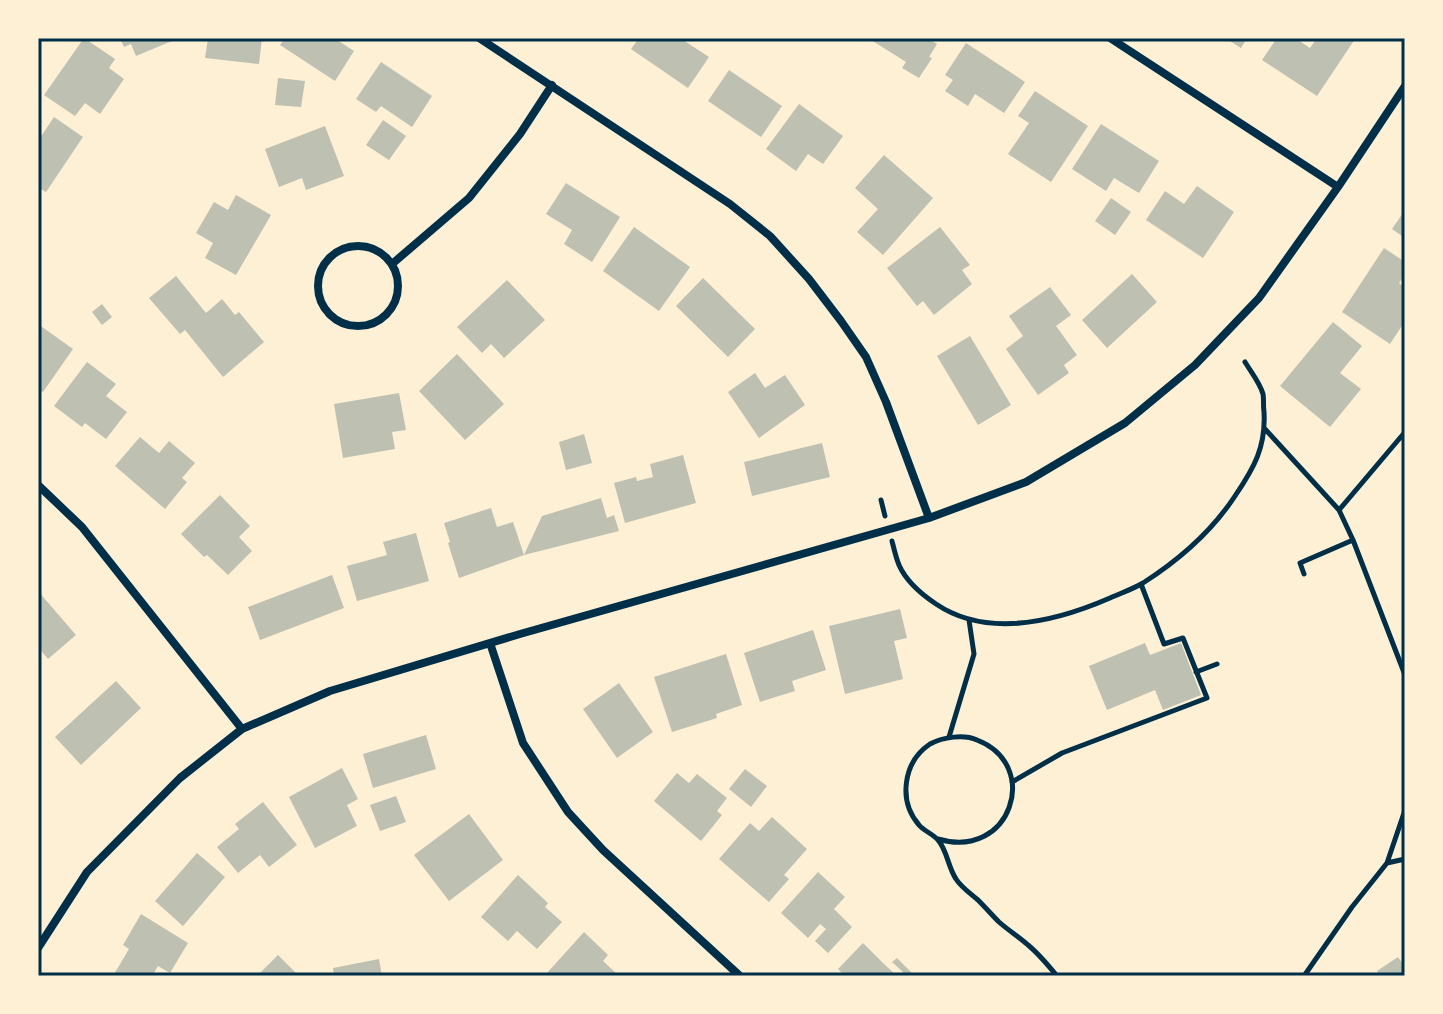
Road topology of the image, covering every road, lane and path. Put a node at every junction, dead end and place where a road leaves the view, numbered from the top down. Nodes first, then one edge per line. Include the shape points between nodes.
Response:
1 (479, 38) edge
2 (1110, 38) edge
3 (552, 85) junction
4 (1405, 86) edge
5 (1338, 187) junction
6 (392, 264) junction
7 (1245, 362) dead end
8 (1265, 428) junction
9 (1405, 432) edge
10 (38, 485) edge
11 (1339, 510) junction
12 (929, 518) junction
13 (889, 529) junction
14 (1353, 540) junction
15 (1304, 574) dead end
16 (1141, 584) junction
17 (969, 620) junction
18 (490, 643) junction
19 (1217, 664) dead end
20 (1196, 672) junction
21 (1405, 675) edge
22 (242, 729) junction
23 (949, 737) junction
24 (1012, 782) junction
25 (1405, 810) edge
26 (938, 839) junction
27 (1405, 859) edge
28 (1387, 863) junction
29 (38, 928) edge
30 (47, 934) junction
31 (38, 948) edge
32 (740, 976) edge
33 (1057, 976) edge
34 (1304, 976) edge

1 - 3 street
2 - 5 street
3 - 6 street via 469,198
3 - 12 street via 730,204 770,236 809,279 866,357
4 - 5 street
5 - 12 street via 1259,298 1195,365 1125,423 1026,482
6 - 6 street via 369,247 335,254 319,277 321,304 341,324 376,323 395,303 397,275
7 - 8 path via 1263,393
8 - 11 path
8 - 16 path via 1254,468 1207,532
9 - 11 path
10 - 22 street via 82,527
11 - 14 path
12 - 13 street
13 - 17 path via 899,565 918,590 944,610
13 - 18 street
14 - 15 path via 1300,563
14 - 21 path
16 - 17 path via 1059,617 1015,624
16 - 20 path via 1164,644 1183,638
17 - 23 path via 974,654
18 - 22 street via 330,691
18 - 32 street via 523,743 568,812
19 - 20 path
20 - 24 path via 1207,698 1062,753
22 - 30 street via 180,778 87,872
23 - 24 path via 974,738 991,746
23 - 26 path via 916,758 905,795 918,824
24 - 26 path via 1007,814 996,829 962,844
25 - 28 path
26 - 33 path via 956,879
27 - 28 path
28 - 34 path
29 - 30 street
30 - 31 street

